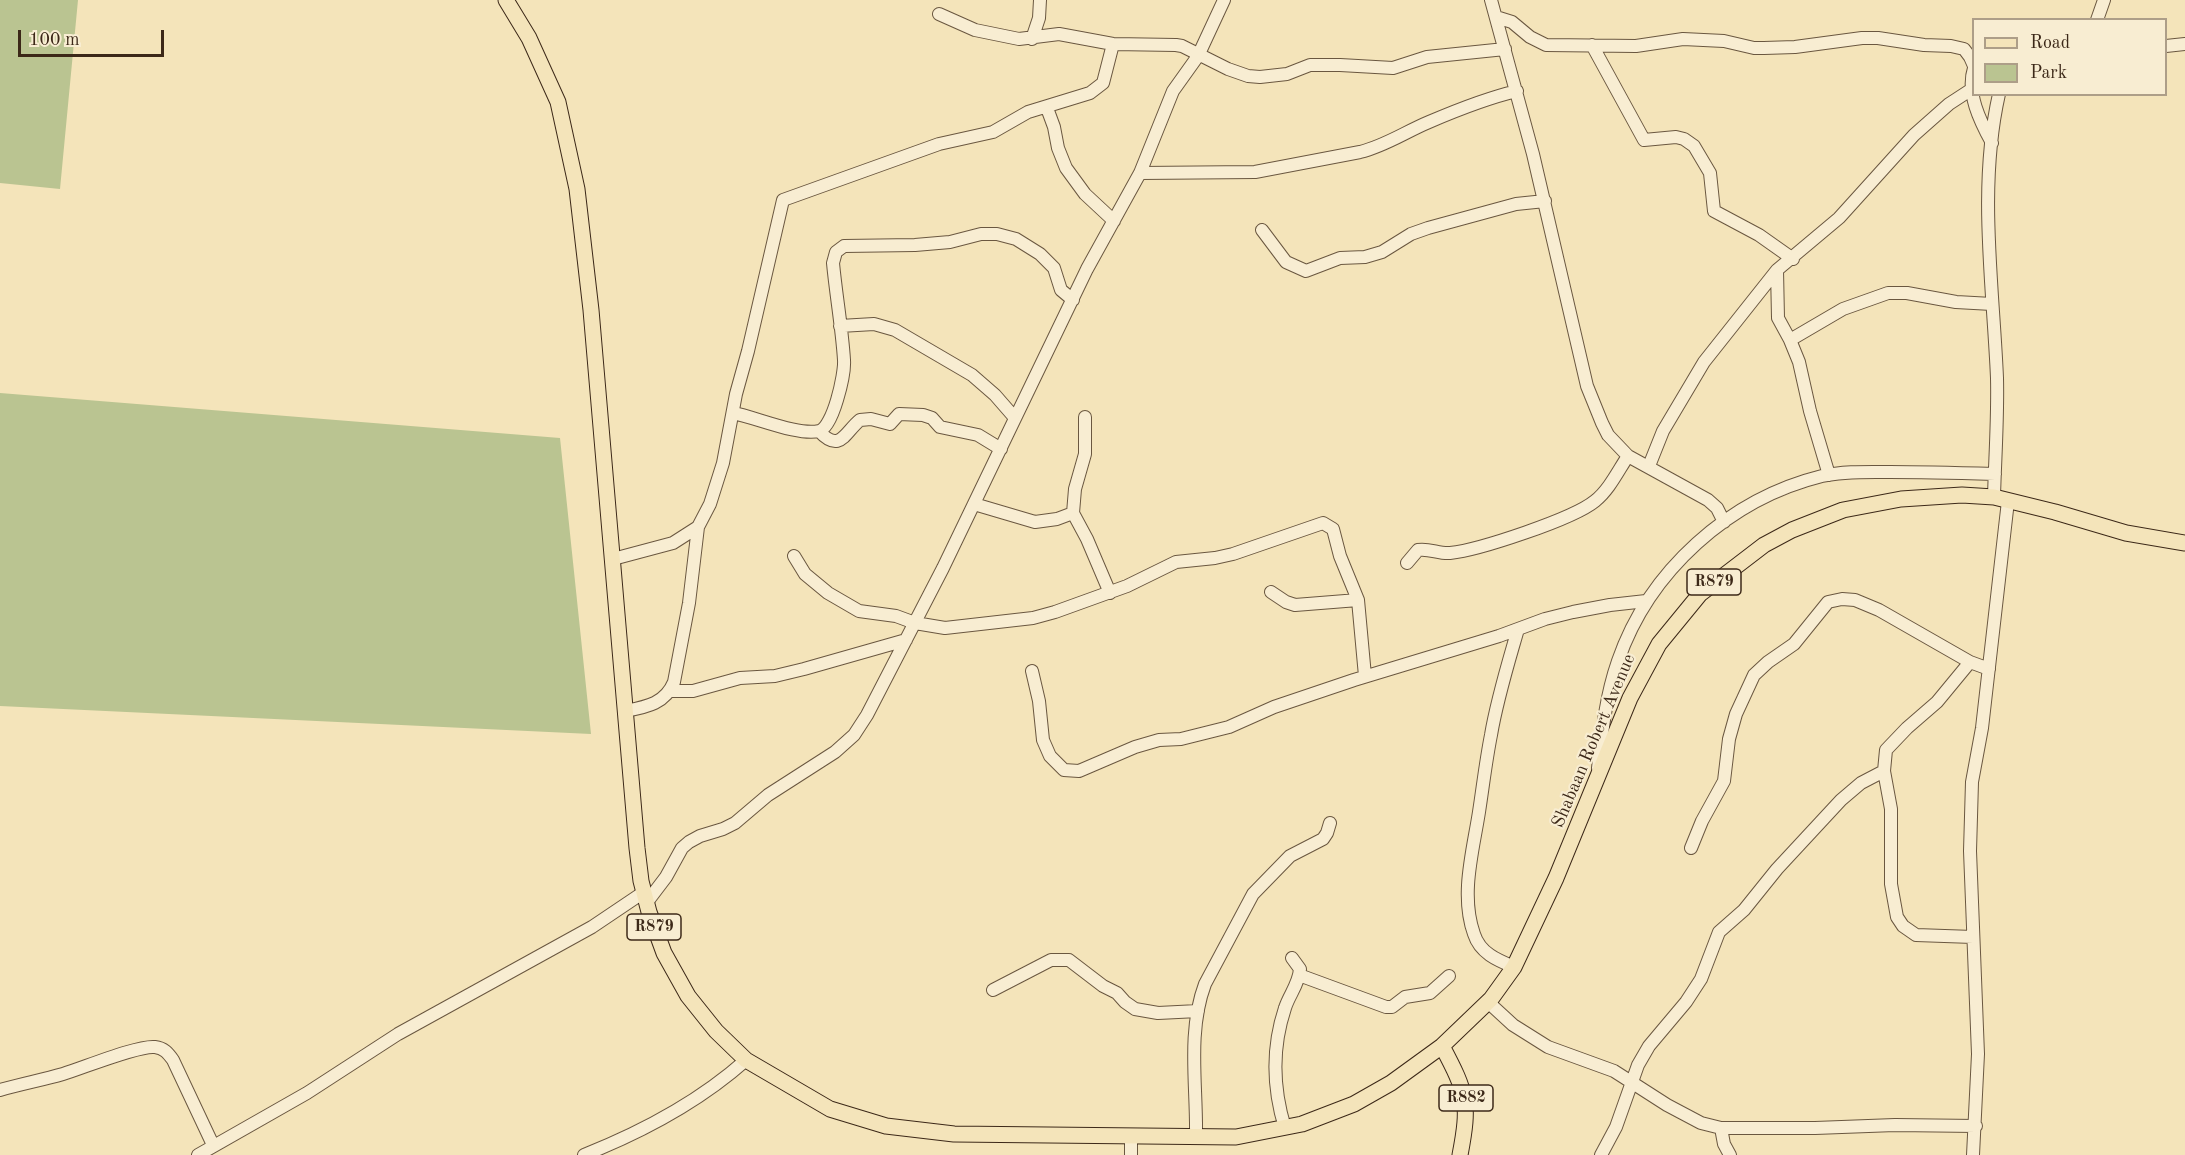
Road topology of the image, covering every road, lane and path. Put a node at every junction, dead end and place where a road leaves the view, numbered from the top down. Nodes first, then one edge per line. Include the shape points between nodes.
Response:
1 (506, 0) edge
2 (1040, 0) edge
3 (1224, 0) edge
4 (1491, 0) edge
5 (2104, 0) edge
6 (939, 14) dead end
7 (1496, 17) junction
8 (2098, 18) edge
9 (1032, 39) junction
10 (1113, 44) junction
11 (2185, 44) edge
12 (1592, 45) junction
13 (2167, 46) edge
14 (1505, 49) junction
15 (1969, 49) edge
16 (1198, 56) junction
17 (1972, 74) edge
18 (1972, 89) joint
19 (1517, 91) junction
20 (1974, 96) edge
21 (1999, 96) edge
22 (1047, 108) junction
23 (1992, 144) junction
24 (1140, 173) junction
25 (1545, 201) junction
26 (1114, 221) junction
27 (1262, 231) dead end
28 (1793, 258) junction
29 (1777, 270) junction
30 (1073, 300) junction
31 (1992, 304) junction
32 (840, 326) junction
33 (1790, 340) junction
34 (733, 413) junction
35 (1085, 417) dead end
36 (1015, 418) junction
37 (819, 431) junction
38 (1001, 449) junction
39 (1628, 456) junction
40 (1649, 466) junction
41 (1995, 474) junction
42 (1829, 475) junction
43 (2001, 499) junction
44 (974, 504) junction
45 (1073, 513) junction
46 (1724, 522) junction
47 (698, 527) junction
48 (2185, 543) edge
49 (794, 556) dead end
50 (613, 559) junction
51 (1407, 563) dead end
52 (1271, 592) dead end
53 (1110, 593) junction
54 (1358, 600) junction
55 (1646, 601) junction
56 (915, 623) junction
57 (1518, 629) junction
58 (906, 640) junction
59 (1970, 663) junction
60 (1989, 669) junction
61 (1032, 671) dead end
62 (1365, 676) junction
63 (670, 692) junction
64 (625, 711) junction
65 (1884, 771) junction
66 (1598, 773) junction
67 (1329, 823) dead end
68 (1691, 848) dead end
69 (646, 897) junction
70 (1973, 937) junction
71 (1292, 958) dead end
72 (1515, 967) junction
73 (1299, 975) junction
74 (1449, 976) dead end
75 (993, 990) dead end
76 (1488, 1002) junction
77 (1198, 1011) junction
78 (1442, 1046) junction
79 (746, 1060) junction
80 (1632, 1081) junction
81 (0, 1090) edge
82 (1976, 1126) junction
83 (1285, 1128) junction
84 (1721, 1128) junction
85 (1196, 1136) junction
86 (1131, 1137) junction
87 (213, 1145) junction
88 (198, 1155) edge
89 (584, 1155) edge
90 (1131, 1155) edge
91 (1460, 1155) edge
92 (1601, 1155) edge
93 (1730, 1155) edge
94 (1973, 1155) edge

1 - 50 main road, R879 via 529,38 558,102 577,189
2 - 9 street
3 - 16 street
4 - 7 street
5 - 8 street
6 - 9 street via 999,37
7 - 12 street via 1512,22 1540,43
7 - 14 street
9 - 10 street via 1059,34
10 - 16 street via 1176,45
10 - 22 street via 1098,88
11 - 13 street
12 - 15 street via 1636,46 1683,39 1764,48 1878,38
12 - 28 street via 1640,136 1648,141 1676,137 1690,142 1710,173 1714,211
14 - 16 street via 1427,57 1393,68 1310,65 1287,74 1260,77
14 - 19 street
16 - 24 street via 1173,91
17 - 18 street
18 - 28 street via 1914,135 1839,218
19 - 24 street via 1451,113 1360,152 1255,172
19 - 25 street
20 - 23 street
21 - 23 street
22 - 26 street via 1066,168 1085,195
22 - 34 street via 1028,112 993,132 939,144 783,200
23 - 31 street via 1988,224
24 - 26 street
25 - 27 street via 1516,204 1428,228 1382,252 1329,260 1306,271 1286,262
25 - 39 street via 1587,386 1608,435
26 - 30 street
28 - 29 street
29 - 33 street via 1778,318
29 - 40 street via 1704,362 1667,423
30 - 32 street via 1061,290 1054,268 1040,254 1016,239 997,234 915,245 856,244 836,252 833,263
30 - 36 street
31 - 33 street via 1888,293 1844,309
31 - 41 street via 1997,380
32 - 36 street via 874,324 895,330 972,375
32 - 37 street via 844,367 831,417
33 - 42 street
34 - 37 street
34 - 47 street via 719,478
35 - 45 street via 1085,454
36 - 38 street
37 - 38 street via 836,441 860,420 890,424 899,414 924,415 940,427 978,435
38 - 44 street
39 - 40 street
39 - 51 street via 1595,501 1566,517 1473,549 1444,553 1418,550
40 - 46 street via 1708,500
41 - 42 street
41 - 43 street
42 - 46 street via 1767,496
43 - 48 main road, Shabaan Robert Avenue / R879 via 2126,533
43 - 60 street
43 - 66 main road, Shabaan Robert Avenue / R879 via 1962,495 1901,499 1843,510 1764,545 1700,594 1659,644 1630,698
44 - 45 street via 1035,522
44 - 56 street
45 - 53 street
46 - 55 street via 1680,558
47 - 50 street via 668,545
47 - 63 street via 689,603
49 - 56 street via 805,574 847,605
50 - 64 main road, R879
52 - 54 street via 1295,605
53 - 54 street via 1176,562 1233,554 1323,523 1333,529
53 - 56 street via 1033,618 945,628
54 - 62 street
55 - 57 street via 1573,612
55 - 66 street via 1618,661 1602,732
56 - 58 street
57 - 62 street
57 - 72 street via 1491,733 1469,875 1469,911 1474,934 1482,949
58 - 63 street via 775,676 740,678 693,691
58 - 69 street via 854,735 835,752 756,803 735,823 689,842 674,859 666,877
59 - 60 street
59 - 65 street via 1937,702 1886,750
59 - 68 street via 1879,610 1855,600 1828,602 1794,644 1754,675 1729,739 1724,781
60 - 70 street via 1972,782
61 - 62 street via 1043,740 1050,756 1070,772 1158,740 1181,739 1229,727
63 - 64 street via 656,703
64 - 69 main road, R879 via 636,848
65 - 70 street via 1891,809 1891,884 1897,917 1917,935
65 - 80 street via 1841,800 1744,910 1719,932 1701,979 1649,1046
66 - 72 main road, Shabaan Robert Avenue / R879
67 - 77 street via 1326,836 1290,856 1253,894 1206,984
69 - 79 main road, R879 via 664,953 688,996
69 - 87 street via 398,1034 307,1093
70 - 82 street via 1978,1054
71 - 73 street via 1300,969
72 - 76 main road, Shabaan Robert Avenue / R879
73 - 74 street via 1392,1008 1405,997 1430,993
73 - 83 street via 1285,1006 1276,1048 1275,1078
75 - 77 street via 1060,959 1069,960 1135,1009 1158,1013
76 - 78 main road, Shabaan Robert Avenue / R879
76 - 80 street via 1513,1026 1548,1047
77 - 85 street
78 - 83 main road, R879 via 1374,1094
78 - 91 main road, R882 via 1466,1098
79 - 86 main road, R879 via 830,1109 886,1126 954,1134
79 - 89 street via 703,1095
80 - 84 street via 1641,1090 1701,1123
80 - 92 street via 1616,1127
81 - 87 street via 153,1046 167,1052 173,1060
82 - 84 street
82 - 94 street
83 - 85 main road, R879 via 1236,1137
84 - 93 street
85 - 86 main road, R879
86 - 90 street
87 - 88 street

